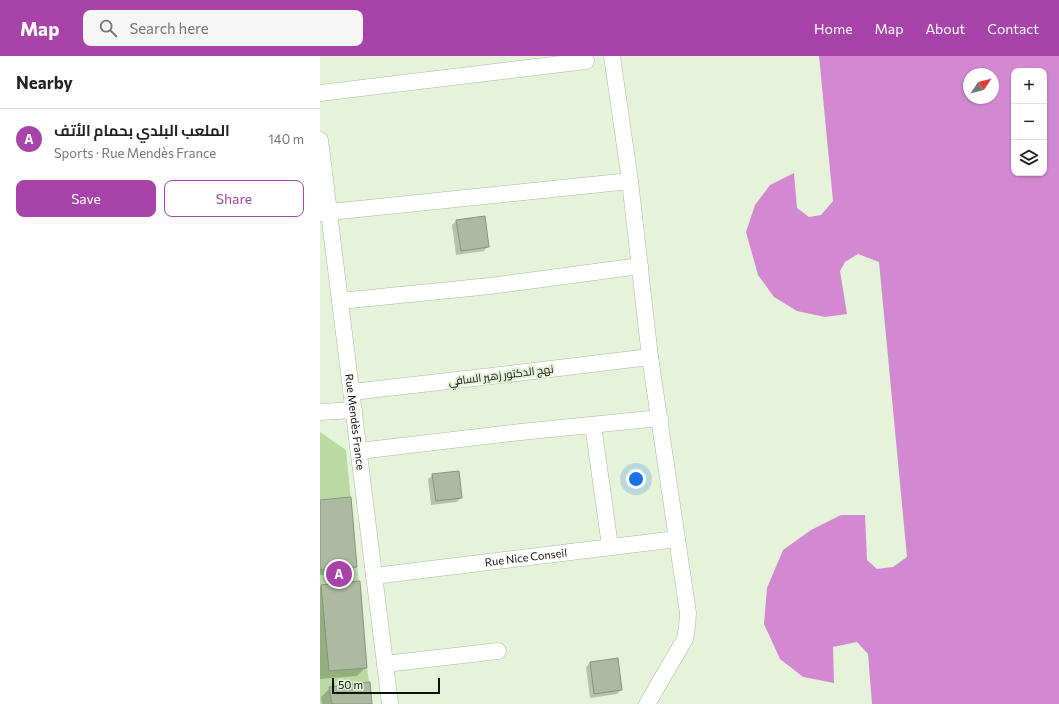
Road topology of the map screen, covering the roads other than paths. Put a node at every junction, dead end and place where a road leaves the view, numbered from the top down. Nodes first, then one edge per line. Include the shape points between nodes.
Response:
1 (612, 56) edge
2 (586, 61) dead end
3 (320, 93) edge
4 (320, 140) edge
5 (630, 180) junction
6 (324, 213) edge
7 (640, 266) junction
8 (340, 301) junction
9 (650, 357) junction
10 (352, 392) junction
11 (354, 410) junction
12 (320, 412) edge
13 (660, 418) junction
14 (592, 425) junction
15 (359, 452) junction
16 (677, 539) junction
17 (610, 546) junction
18 (374, 576) junction
19 (498, 651) dead end
20 (385, 664) junction
21 (390, 704) edge
22 (647, 704) edge

1 - 5 street
2 - 3 street
4 - 6 street, Rue Mendès France
5 - 6 street
5 - 7 street
6 - 8 street, Rue Mendès France
7 - 8 street via 490,286
7 - 9 street
8 - 10 street, Rue Mendès France
9 - 10 street, نهج الدكتور زهير السافي
9 - 13 street
10 - 11 street, Rue Mendès France
11 - 12 street
11 - 15 street, Rue Mendès France
13 - 14 street
13 - 16 street
14 - 15 street
14 - 17 street
15 - 18 street, Rue Mendès France
16 - 17 street, Rue Nice Conseil
16 - 22 street via 688,613 687,627 684,639
17 - 18 street, Rue Nice Conseil
18 - 20 street, Rue Mendès France
19 - 20 street
20 - 21 street, Rue Mendès France

